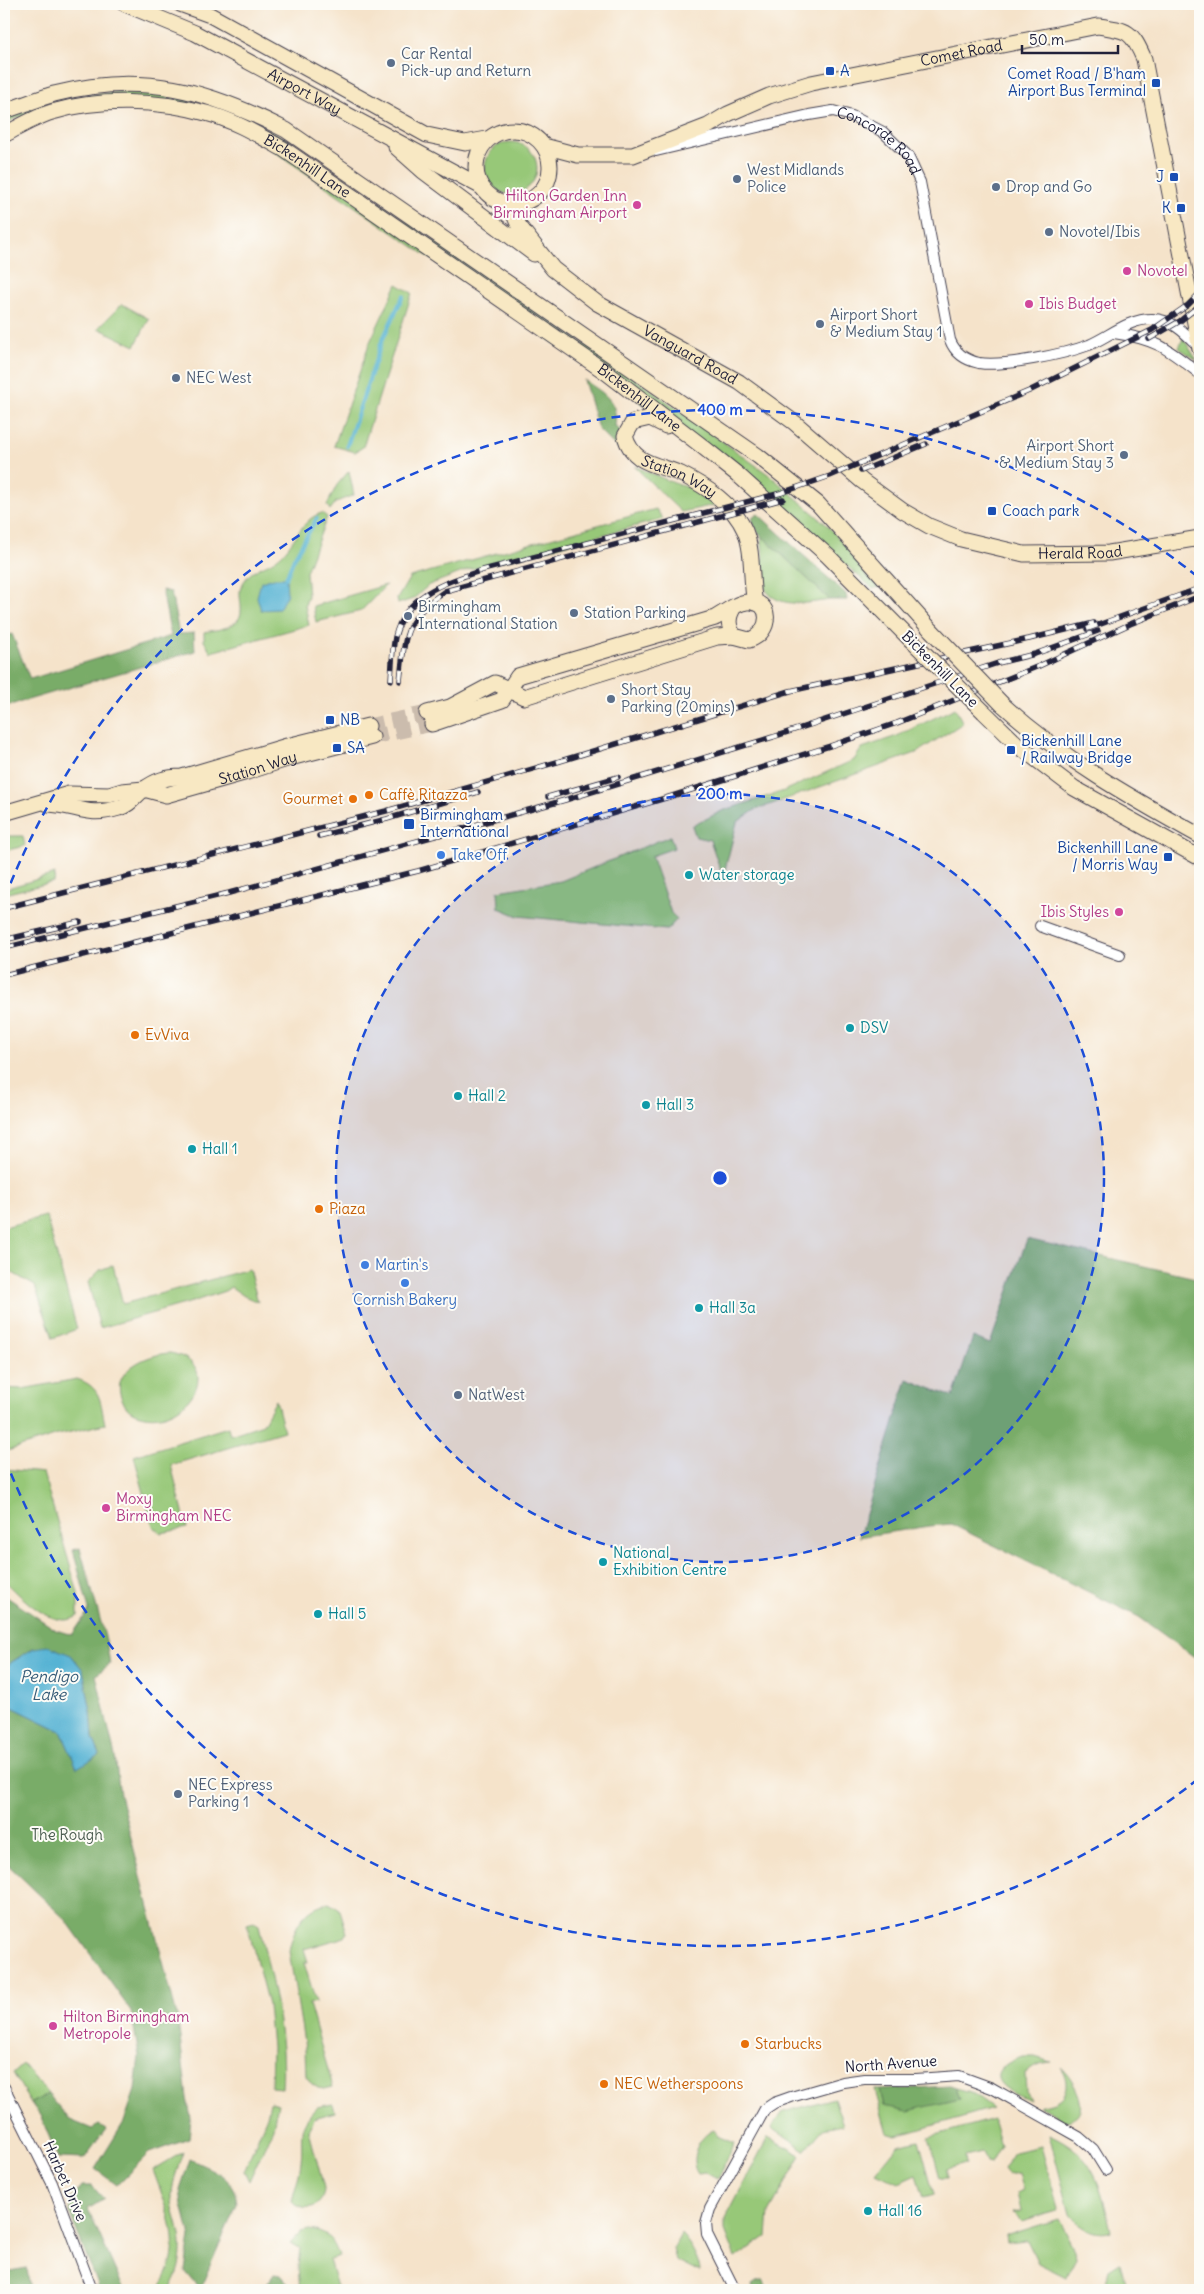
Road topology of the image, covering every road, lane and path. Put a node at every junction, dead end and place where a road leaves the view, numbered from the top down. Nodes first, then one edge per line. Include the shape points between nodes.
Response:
1 (125, 4) edge
2 (180, 4) edge
3 (4, 111) edge
4 (377, 130) junction
5 (4, 135) edge
6 (487, 139) junction
7 (544, 146) junction
8 (633, 155) junction
9 (480, 186) junction
10 (510, 205) junction
11 (553, 269) junction
12 (1114, 334) junction
13 (1200, 348) edge
14 (1200, 374) edge
15 (698, 443) junction
16 (1200, 538) edge
17 (961, 539) joint
18 (755, 603) junction
19 (734, 608) junction
20 (734, 636) junction
21 (508, 688) junction
22 (429, 719) tunnel mouth
23 (370, 731) tunnel mouth
24 (4, 813) edge
25 (1200, 836) edge
26 (1200, 858) edge
27 (1040, 926) dead end
28 (1120, 955) dead end
29 (4, 2086) edge
30 (1106, 2170) dead end
31 (92, 2290) edge
32 (735, 2290) edge

1 - 4 street, Airport Way via 195,33
2 - 6 street, Airport Way via 210,15 427,136 465,143
3 - 25 street, Bickenhill Lane, bridge via 55,94 134,84 179,88 214,97 286,130 758,456 818,504 931,630 1002,704 1035,733 1093,775
4 - 9 street, Airport Way
4 - 11 street via 423,171
5 - 15 street, Bickenhill Lane via 50,113 114,103 173,106 207,113 247,129 285,150 494,294 607,373
6 - 7 street via 514,129 528,133
6 - 9 street via 477,155 475,171
7 - 8 street, Concorde Road via 578,155
7 - 10 street via 550,160 550,174 543,190 530,201
8 - 12 street, Concorde Road via 679,148 809,115 833,111 852,116 884,132 908,156 920,182 953,349 978,362 1004,363 1087,346
8 - 13 street, Comet Road via 708,126 770,96 811,83 1098,26 1122,29 1136,39 1144,59
9 - 10 street via 497,201
10 - 11 street, Vanguard Road via 519,226
11 - 17 street, Vanguard Road via 597,303 739,382 795,424 862,482 903,511
12 - 13 street via 1130,322 1153,318 1176,325
12 - 14 street via 1138,337 1166,347
15 - 18 street, Station Way via 650,418 633,422 625,436 628,447 638,458 708,488 730,507 745,532
15 - 26 street, Bickenhill Lane, bridge via 784,516 1020,747 1074,788
16 - 17 street, Herald Road via 1109,553 1024,554
18 - 19 street via 744,602
18 - 20 street via 766,612 762,633 749,640
19 - 20 street via 729,619
19 - 21 street via 715,618 518,676
20 - 21 street via 717,637 524,697
21 - 22 street via 502,700
23 - 24 street, Station Way via 286,746 182,777 165,777 144,789 109,795 69,794
27 - 28 street
29 - 31 street, Harbet Drive via 52,2184
30 - 32 street, North Avenue via 1093,2150 1079,2137 992,2088 958,2076 898,2080 864,2078 791,2097 765,2110 706,2223 707,2234

